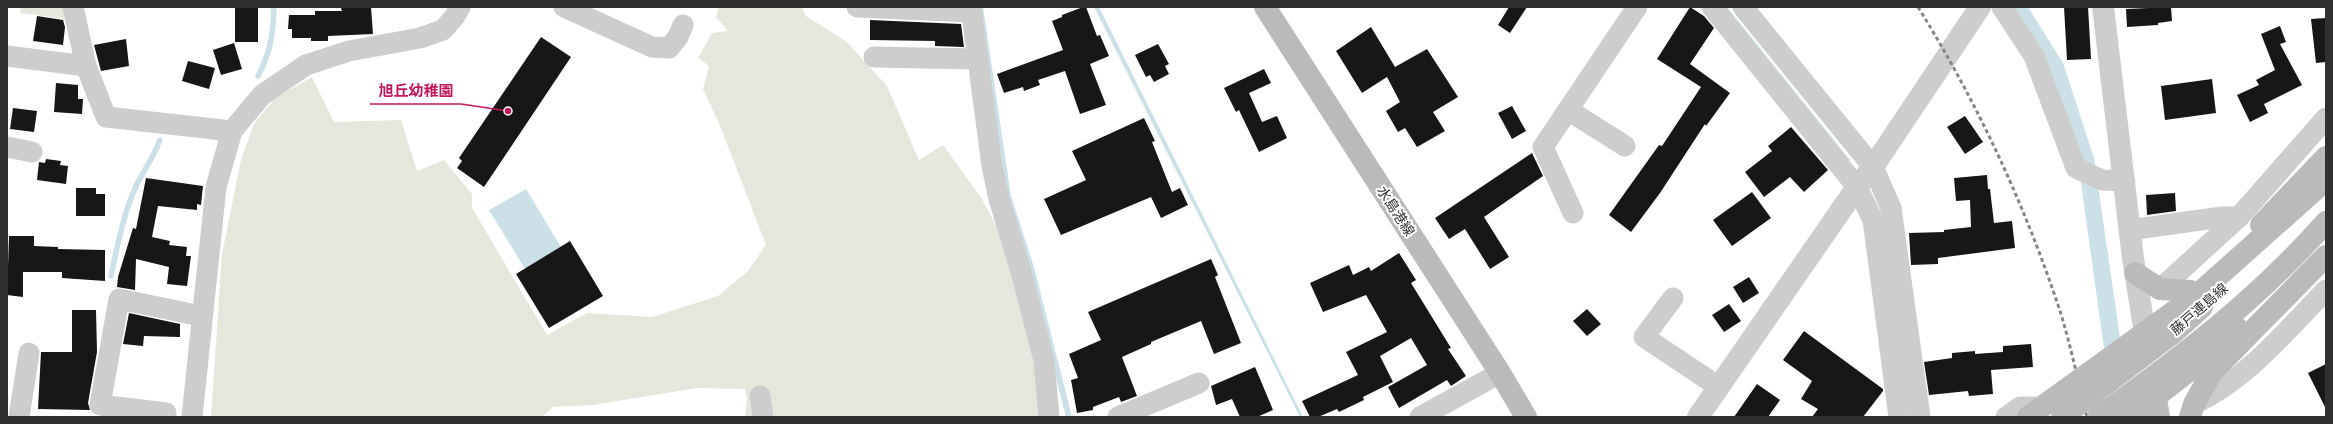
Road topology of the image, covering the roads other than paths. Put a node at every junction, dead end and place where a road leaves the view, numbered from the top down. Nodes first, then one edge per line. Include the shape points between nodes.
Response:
1 (73, 7) edge
2 (460, 7) edge
3 (564, 7) edge
4 (857, 7) edge
5 (1265, 7) edge
6 (1637, 7) edge
7 (1712, 7) edge
8 (1743, 7) edge
9 (1980, 7) edge
10 (2002, 7) edge
11 (2103, 7) edge
12 (971, 9) edge
13 (683, 25) dead end
14 (7, 56) edge
15 (874, 57) dead end
16 (977, 59) junction
17 (86, 66) junction
18 (1568, 110) junction
19 (2326, 118) edge
20 (232, 131) junction
21 (1625, 146) dead end
22 (7, 147) edge
23 (32, 152) dead end
24 (2326, 157) edge
25 (1873, 167) junction
26 (2326, 180) edge
27 (2125, 181) junction
28 (1857, 187) junction
29 (2326, 189) edge
30 (1573, 213) dead end
31 (2239, 216) junction
32 (2326, 222) edge
33 (2130, 230) junction
34 (2326, 256) edge
35 (2291, 262) junction
36 (2135, 273) junction
37 (2160, 289) junction
38 (2326, 290) edge
39 (2190, 291) junction
40 (1673, 298) dead end
41 (201, 316) junction
42 (2146, 340) junction
43 (29, 354) dead end
44 (1500, 372) junction
45 (1199, 383) dead end
46 (1719, 387) junction
47 (760, 396) dead end
48 (2192, 410) edge
49 (2158, 414) edge
50 (19, 417) edge
51 (166, 417) edge
52 (192, 417) edge
53 (763, 417) edge
54 (1049, 417) edge
55 (1118, 417) edge
56 (1420, 417) edge
57 (1526, 417) edge
58 (1698, 417) edge
59 (1898, 417) edge
60 (1920, 417) edge
61 (2006, 417) edge
62 (2028, 417) edge
63 (2038, 417) edge
64 (2062, 417) edge
65 (2098, 417) edge
66 (2130, 417) edge

1 - 17 street
2 - 20 street via 456,16 443,30 420,38 349,51 306,65 262,95
3 - 13 street via 652,47 669,48
4 - 12 street
5 - 44 main road, 水島港線
6 - 18 street
7 - 28 street
8 - 25 street
9 - 25 street
10 - 27 street via 2034,56 2076,168 2102,180
11 - 27 street
12 - 16 street
14 - 17 street
15 - 16 street
16 - 54 street via 999,199 1044,361
17 - 20 street via 106,117
18 - 21 street
18 - 30 street via 1543,147
19 - 31 street
20 - 41 street via 216,187
22 - 23 street
24 - 39 main road via 2274,213
25 - 28 street
25 - 60 street via 1891,208
26 - 62 main road, bridge via 2197,295
27 - 33 street
28 - 46 street
28 - 59 street via 1873,220
29 - 64 main road, 藤戸連島線, bridge via 2256,260 2177,329
31 - 33 street
31 - 37 street
32 - 35 main road, 藤戸連島線, bridge
33 - 36 street
34 - 48 main road via 2212,372
35 - 65 main road, 藤戸連島線, bridge via 2228,319
35 - 66 main road, bridge via 2240,325 2207,356
36 - 37 main road
36 - 42 street
37 - 39 main road
38 - 48 street via 2271,346 2222,389
39 - 42 main road
40 - 46 street via 1644,337
41 - 51 street via 119,299 100,405 166,413
41 - 52 street
42 - 49 main road
43 - 50 street
44 - 56 street
44 - 57 main road, 水島港線
45 - 55 street
46 - 58 street
47 - 53 street
48 - 49 main road
61 - 63 street via 2020,407 2035,407

